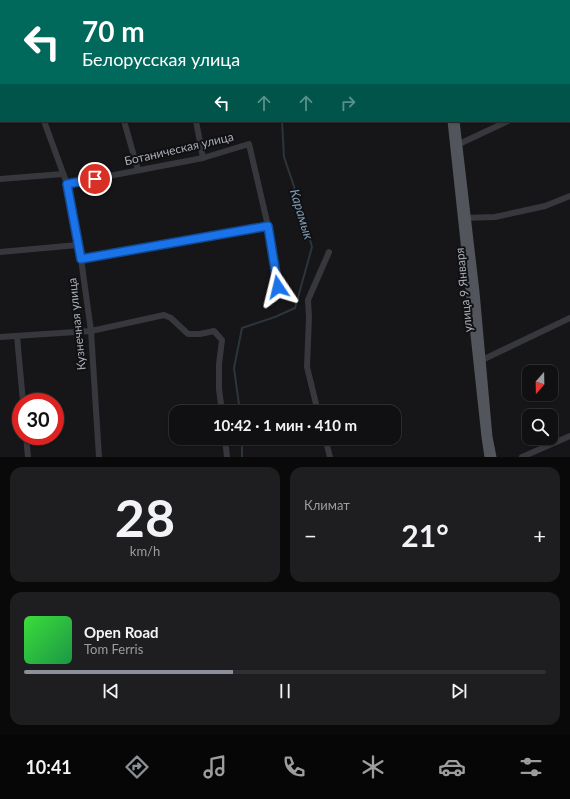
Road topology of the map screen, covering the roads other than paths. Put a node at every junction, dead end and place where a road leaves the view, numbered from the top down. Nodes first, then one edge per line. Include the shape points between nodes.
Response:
1 (44, 122) edge
2 (124, 122) edge
3 (196, 122) edge
4 (451, 122) edge
5 (456, 122) edge
6 (506, 122) edge
7 (456, 145) junction
8 (203, 158) junction
9 (138, 170) junction
10 (63, 174) junction
11 (0, 179) edge
12 (67, 184) junction
13 (570, 196) edge
14 (464, 218) junction
15 (268, 226) junction
16 (78, 245) junction
17 (0, 252) edge
18 (329, 252) dead end
19 (81, 259) junction
20 (278, 287) dead end
21 (570, 318) edge
22 (91, 331) junction
23 (17, 336) junction
24 (0, 337) edge
25 (479, 362) junction
26 (22, 393) edge
27 (221, 405) edge
28 (316, 405) edge
29 (570, 436) edge
30 (27, 445) edge
31 (226, 445) edge
32 (327, 445) edge
33 (28, 457) edge
34 (99, 457) edge
35 (227, 457) edge
36 (330, 457) edge
37 (488, 457) edge
38 (493, 457) edge
39 (522, 457) edge

1 - 10 street, Кузнечная улица
2 - 9 street
3 - 8 street
4 - 7 main road, улица 9 Января
5 - 7 main road, улица 9 Января
6 - 7 street
7 - 14 main road, улица 9 Января
8 - 9 street, Ботаническая улица
8 - 15 street, Ботаническая улица via 249,144
9 - 12 street, Ботаническая улица
10 - 11 street
10 - 12 street, Кузнечная улица
12 - 16 street, Кузнечная улица
13 - 14 street via 545,206 502,216
14 - 25 main road, улица 9 Января
15 - 19 street
15 - 20 street
16 - 17 street
16 - 19 street, Кузнечная улица
18 - 28 street via 308,300 307,367
19 - 22 street, Кузнечная улица
21 - 25 street
22 - 23 street
22 - 27 street via 164,315 188,334 214,331 222,340 219,370
22 - 34 street, Кузнечная улица
23 - 24 street
23 - 26 street
25 - 37 main road, улица 9 Января
25 - 38 main road, улица 9 Января
29 - 39 street
30 - 33 street
31 - 35 street
32 - 36 street

